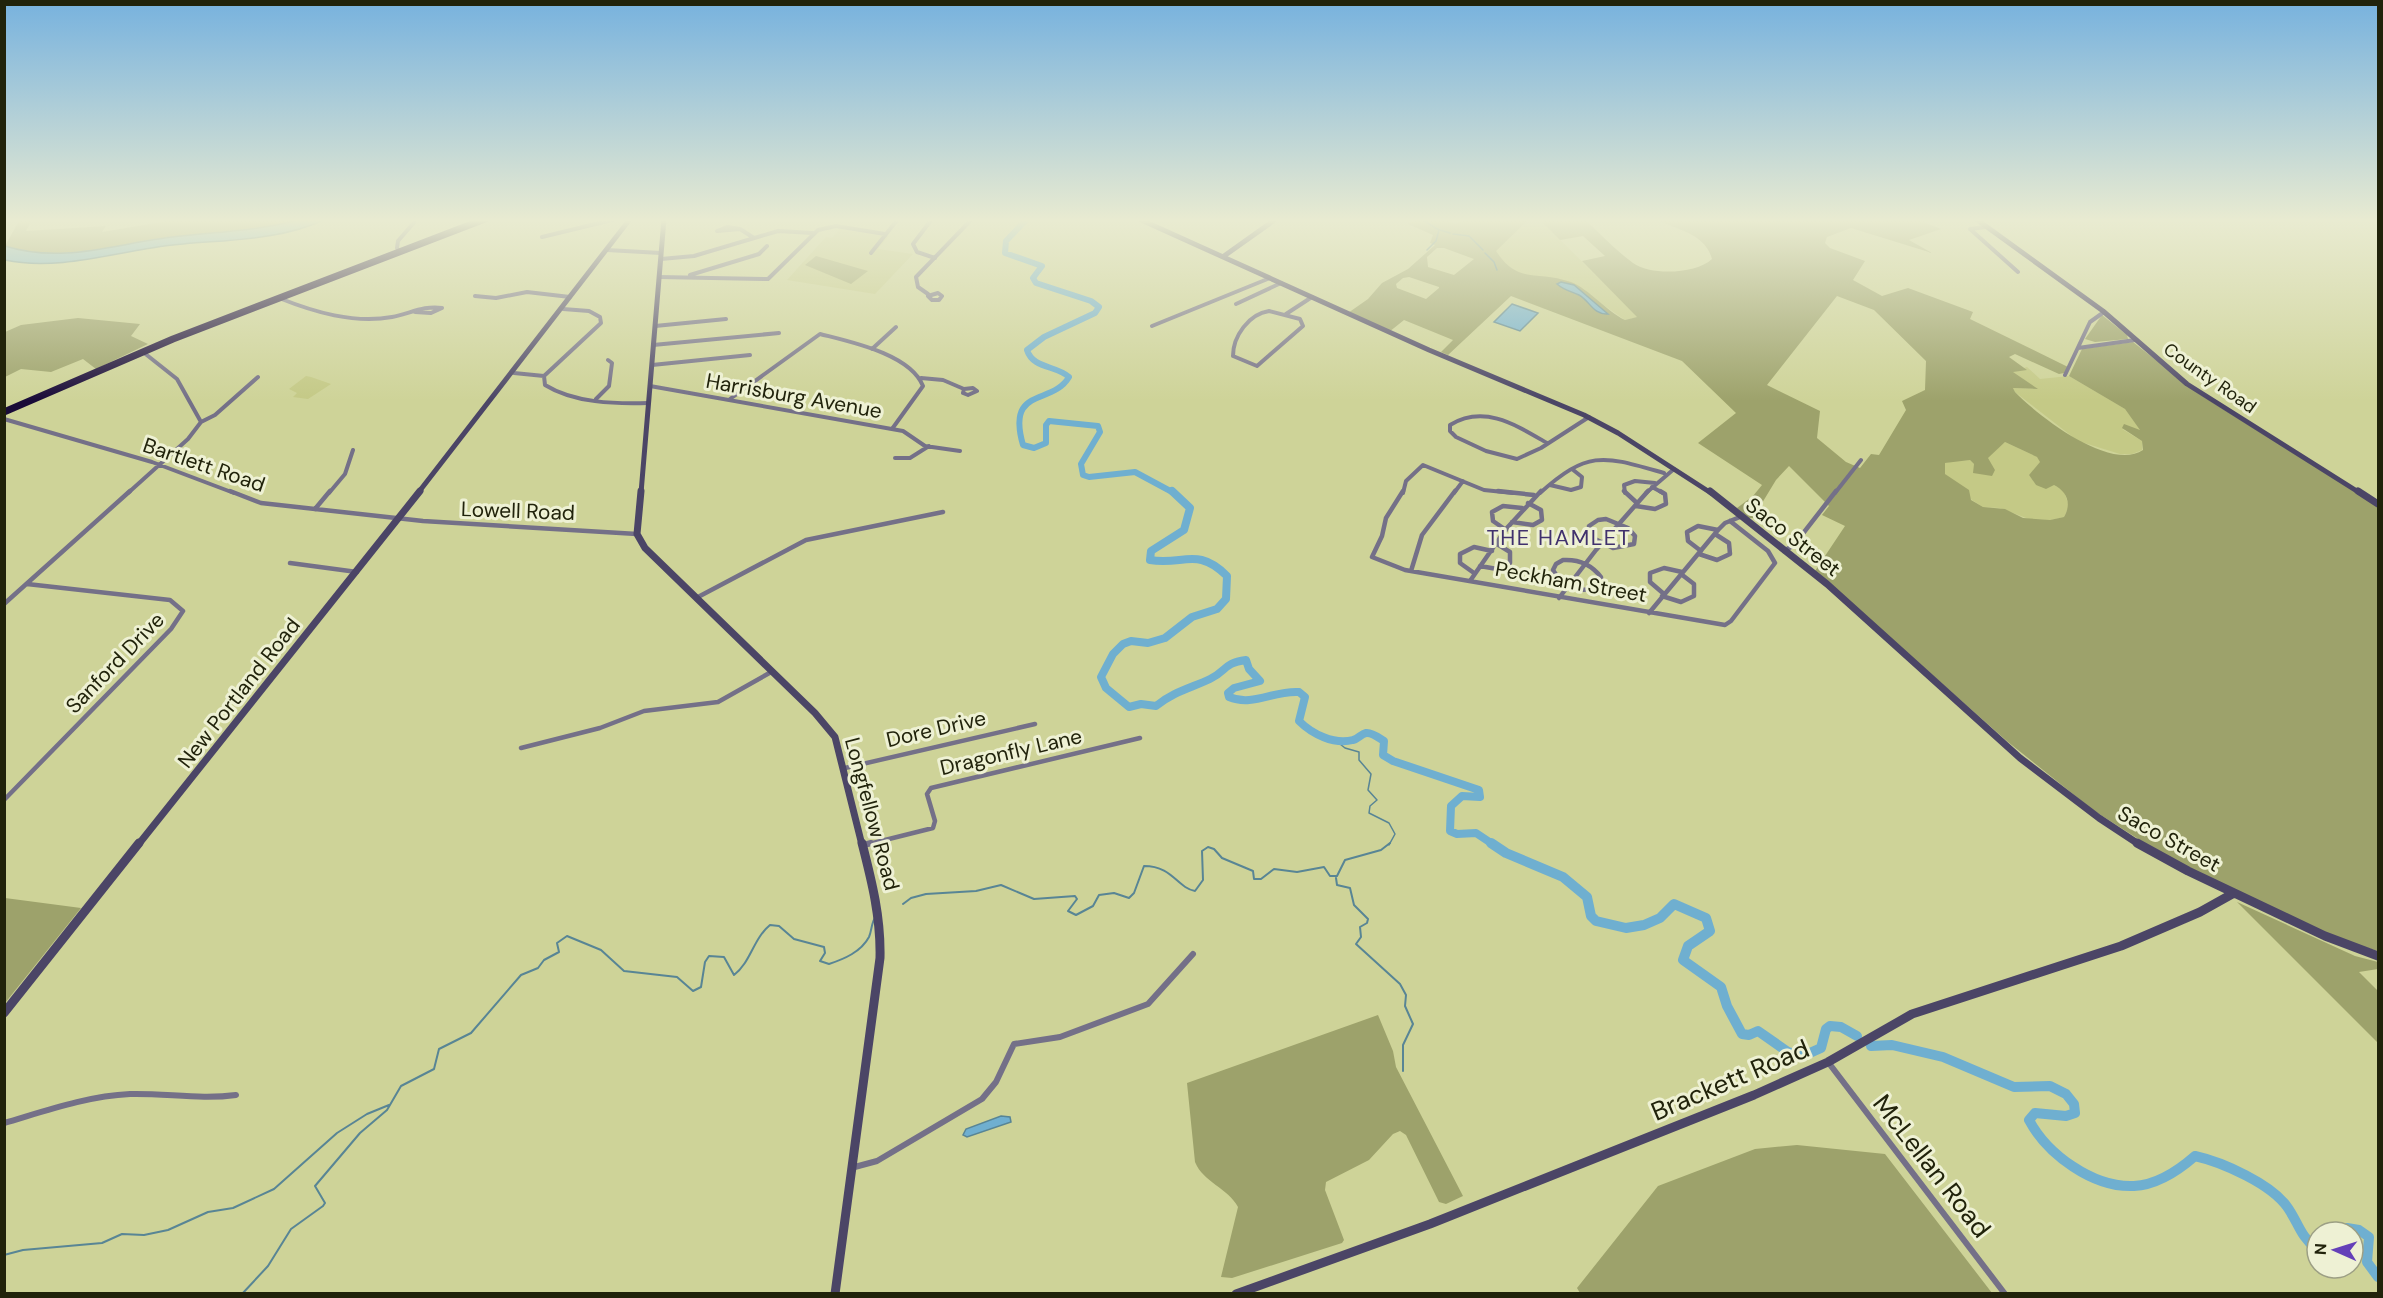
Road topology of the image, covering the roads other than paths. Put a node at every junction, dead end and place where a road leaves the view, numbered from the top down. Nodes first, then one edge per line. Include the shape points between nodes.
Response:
1 (327, 280) edge
2 (586, 280) edge
3 (659, 280) edge
4 (916, 280) edge
5 (1266, 280) edge
6 (1273, 280) edge
7 (2059, 280) edge
8 (1281, 283) junction
9 (928, 294) dead end
10 (475, 296) dead end
11 (573, 297) junction
12 (1312, 297) junction
13 (279, 298) junction
14 (1236, 304) dead end
15 (563, 309) junction
16 (415, 312) junction
17 (2104, 312) junction
18 (1287, 314) junction
19 (726, 319) dead end
20 (655, 326) junction
21 (1152, 326) dead end
22 (896, 327) dead end
23 (779, 333) dead end
24 (2081, 337) junction
25 (2135, 340) junction
26 (2094, 344) junction
27 (653, 345) junction
28 (2078, 348) junction
29 (872, 349) junction
30 (143, 352) junction
31 (750, 355) dead end
32 (608, 360) dead end
33 (652, 365) junction
34 (514, 372) junction
35 (2065, 375) dead end
36 (544, 376) junction
37 (258, 377) dead end
38 (921, 378) junction
39 (650, 386) junction
40 (964, 389) dead end
41 (596, 399) junction
42 (730, 399) junction
43 (648, 404) junction
44 (4, 412) edge
45 (1589, 417) junction
46 (4, 419) edge
47 (201, 422) junction
48 (892, 429) junction
49 (1547, 443) junction
50 (929, 446) junction
51 (353, 450) dead end
52 (960, 451) dead end
53 (895, 458) dead end
54 (1861, 460) dead end
55 (160, 465) junction
56 (1676, 468) junction
57 (1572, 469) junction
58 (1664, 473) junction
59 (1463, 481) junction
60 (1550, 485) junction
61 (1654, 485) junction
62 (1534, 495) junction
63 (1528, 502) junction
64 (2379, 504) edge
65 (1636, 505) junction
66 (1522, 508) junction
67 (315, 509) junction
68 (944, 512) dead end
69 (1740, 517) junction
70 (399, 519) junction
71 (1730, 521) junction
72 (1512, 522) junction
73 (1620, 524) junction
74 (1506, 530) junction
75 (1716, 532) junction
76 (637, 534) junction
77 (1497, 543) junction
78 (1603, 544) junction
79 (1492, 551) junction
80 (1784, 551) junction
81 (1700, 552) junction
82 (290, 563) dead end
83 (1586, 564) junction
84 (1480, 566) junction
85 (1411, 571) junction
86 (357, 572) junction
87 (1474, 573) junction
88 (1681, 573) junction
89 (1470, 581) junction
90 (27, 584) junction
91 (1568, 585) junction
92 (1663, 595) junction
93 (698, 597) junction
94 (1559, 598) junction
95 (4, 604) edge
96 (1649, 613) junction
97 (773, 671) junction
98 (1035, 724) dead end
99 (1140, 738) dead end
100 (521, 748) dead end
101 (844, 768) junction
102 (4, 800) edge
103 (864, 846) junction
104 (2234, 893) junction
105 (1193, 954) dead end
106 (2379, 956) edge
107 (4, 1013) edge
108 (1828, 1062) junction
109 (236, 1095) dead end
110 (4, 1123) edge
111 (851, 1168) junction
112 (835, 1293) edge
113 (1236, 1293) edge
114 (2005, 1293) edge

1 - 13 highway
2 - 11 street, New Portland Road
3 - 20 street
4 - 9 street via 918,288
5 - 21 street
6 - 8 street, Saco Street
7 - 17 street, County Road
8 - 12 street, Saco Street
8 - 14 street
10 - 11 street via 496,298 527,291
11 - 15 street, New Portland Road
12 - 18 street
12 - 45 street, Saco Street
13 - 16 street via 333,317 386,318
13 - 30 highway
15 - 34 street, New Portland Road
15 - 36 street via 595,312 601,323
16 - 16 street via 432,307 442,308 431,313
17 - 24 street via 2097,315
17 - 25 street, County Road
18 - 18 street via 1268,310 1247,320 1233,356 1257,366 1303,326
19 - 20 street
20 - 27 street
22 - 29 street
23 - 27 street
24 - 26 street
24 - 28 street
25 - 26 street
25 - 64 street, County Road via 2187,384
26 - 28 street
27 - 33 street
28 - 35 street
29 - 38 street
29 - 42 street via 818,334
30 - 44 highway
30 - 47 street via 177,379
31 - 33 street
32 - 41 street via 612,363 609,386
33 - 39 street
34 - 36 street
34 - 70 street, New Portland Road
36 - 41 street via 545,385 551,390
37 - 47 street via 215,416
38 - 40 street via 943,380
38 - 48 street via 923,386
39 - 42 street, Harrisburg Avenue
39 - 43 street
41 - 43 street
42 - 48 street, Harrisburg Avenue
43 - 76 street
45 - 49 street
45 - 56 street, Saco Street
46 - 55 street, Bartlett Road
47 - 55 street via 193,435
48 - 50 street, Harrisburg Avenue via 911,434
49 - 49 street via 1520,459 1504,458 1456,438 1450,425 1463,417 1488,415
50 - 52 street, Harrisburg Avenue
50 - 53 street via 910,458
51 - 67 street via 345,474
54 - 80 street via 1794,545
55 - 67 street, Bartlett Road via 256,502
55 - 90 street
56 - 58 street
56 - 69 street, Saco Street
57 - 58 street via 1588,460 1600,459
57 - 60 street
57 - 60 street via 1582,477 1581,487 1571,490
58 - 61 street
59 - 62 street via 1488,491
59 - 85 street via 1422,535
59 - 85 street, Peckham Street via 1423,465 1406,481 1402,496 1386,518 1372,557
60 - 62 street
61 - 65 street
61 - 65 street via 1665,494 1666,504 1655,509
61 - 65 street via 1635,481 1624,485 1624,492
62 - 63 street
63 - 66 street
63 - 72 street via 1540,510 1542,520 1529,525
65 - 73 street
66 - 72 street
66 - 74 street via 1503,506 1492,512 1493,521
67 - 70 street, Bartlett Road
68 - 93 street via 806,540
69 - 71 street
69 - 80 street, Saco Street
70 - 76 street, Lowell Road
70 - 86 street, New Portland Road
71 - 75 street
71 - 96 street, Peckham Street via 1768,551 1775,563 1731,621 1725,625
72 - 74 street
73 - 78 street
73 - 78 street via 1601,519 1590,524 1590,534
73 - 78 street via 1634,534 1634,544 1622,549
74 - 77 street
75 - 81 street
75 - 81 street via 1698,526 1687,532 1688,541
75 - 81 street via 1728,543 1730,554 1717,560
76 - 93 street, Longfellow Road via 645,548
77 - 79 street
77 - 84 street via 1510,552 1510,563 1497,569
78 - 83 street
79 - 84 street
79 - 87 street via 1474,547 1460,554 1460,563
80 - 104 street, Saco Street via 1837,591 2001,741 2067,795 2143,847
81 - 88 street
82 - 86 street
83 - 91 street
83 - 91 street via 1568,559 1556,564 1553,573
83 - 91 street via 1601,577 1599,586 1581,591
84 - 87 street
85 - 89 street, Peckham Street
86 - 107 street, New Portland Road
87 - 89 street
88 - 92 street
88 - 92 street via 1664,568 1650,573 1650,582
88 - 92 street via 1694,584 1694,596 1681,602
89 - 94 street, Peckham Street
90 - 95 street
90 - 102 street, Sanford Drive via 170,600 183,611 162,639
91 - 94 street
92 - 96 street
93 - 97 street, Longfellow Road
94 - 96 street, Peckham Street
97 - 100 street via 718,702 644,711 593,730
97 - 101 street, Longfellow Road via 832,732
98 - 101 street, Dore Drive
99 - 103 street, Dragonfly Lane via 931,788 927,794 935,821 933,828
101 - 103 street, Longfellow Road
103 - 111 street, Longfellow Road via 878,906 881,946
104 - 106 street, Saco Street via 2332,940
104 - 108 street, Brackett Road via 2127,944 1912,1014
105 - 111 street via 1148,1004 1060,1037 1014,1044 996,1082 982,1099 877,1161
108 - 113 street, Brackett Road via 1430,1224
108 - 114 street, McLellan Road
109 - 110 street via 193,1100 146,1094 104,1096
111 - 112 street, Longfellow Road

